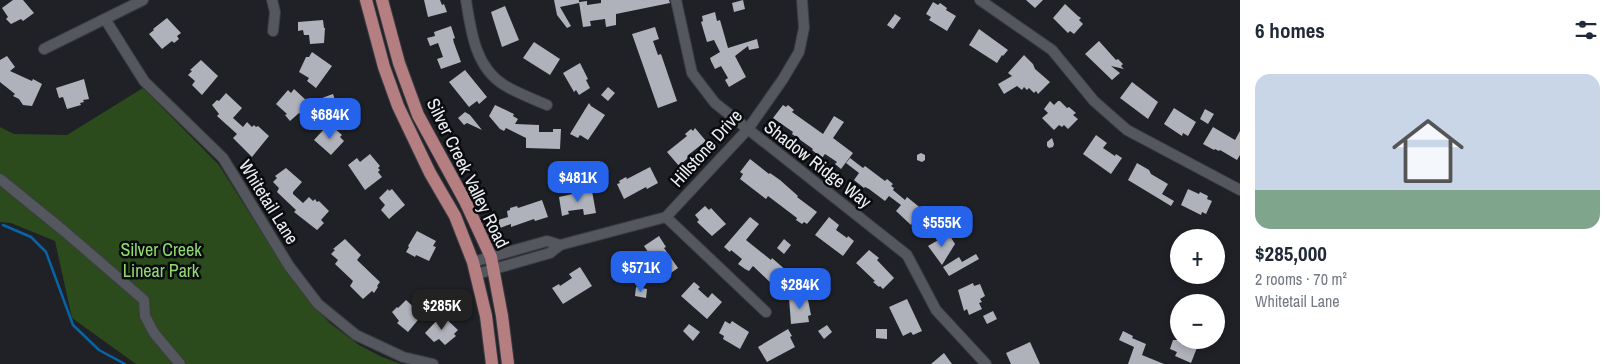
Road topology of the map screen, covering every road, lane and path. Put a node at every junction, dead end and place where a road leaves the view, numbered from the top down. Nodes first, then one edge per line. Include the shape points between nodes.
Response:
1 (143, 0) edge
2 (272, 0) edge
3 (366, 0) edge
4 (382, 0) edge
5 (466, 0) edge
6 (676, 0) edge
7 (802, 0) edge
8 (980, 0) edge
9 (105, 20) junction
10 (273, 32) dead end
11 (44, 50) dead end
12 (547, 105) dead end
13 (748, 129) junction
14 (0, 179) edge
15 (1240, 190) edge
16 (666, 217) junction
17 (474, 262) junction
18 (492, 263) junction
19 (477, 274) junction
20 (766, 312) dead end
21 (180, 364) edge
22 (433, 364) edge
23 (492, 364) edge
24 (508, 364) edge
25 (986, 364) edge

1 - 9 street
2 - 10 street via 275,12
3 - 17 main road, Silver Creek Valley Road via 398,106 455,216
4 - 18 main road, Silver Creek Valley Road via 399,63 418,115 465,201
5 - 12 street via 471,33 484,66 504,85
6 - 13 street, Shadow Ridge Way via 692,73 715,104
7 - 13 street, Hillstone Drive via 804,28 799,52
8 - 15 street via 1052,50 1094,101 1127,130
9 - 11 street
9 - 22 street, Whitetail Lane via 144,81 223,158 289,266 318,304 356,335 403,357
13 - 16 street, Hillstone Drive
13 - 25 street, Shadow Ridge Way via 907,255 936,310
14 - 21 street via 144,300 145,316 154,333
16 - 18 street via 560,245 550,253
16 - 20 street
17 - 18 street
17 - 19 main road, Silver Creek Valley Road
18 - 19 street
18 - 24 main road, Silver Creek Valley Road
19 - 23 main road, Silver Creek Valley Road

